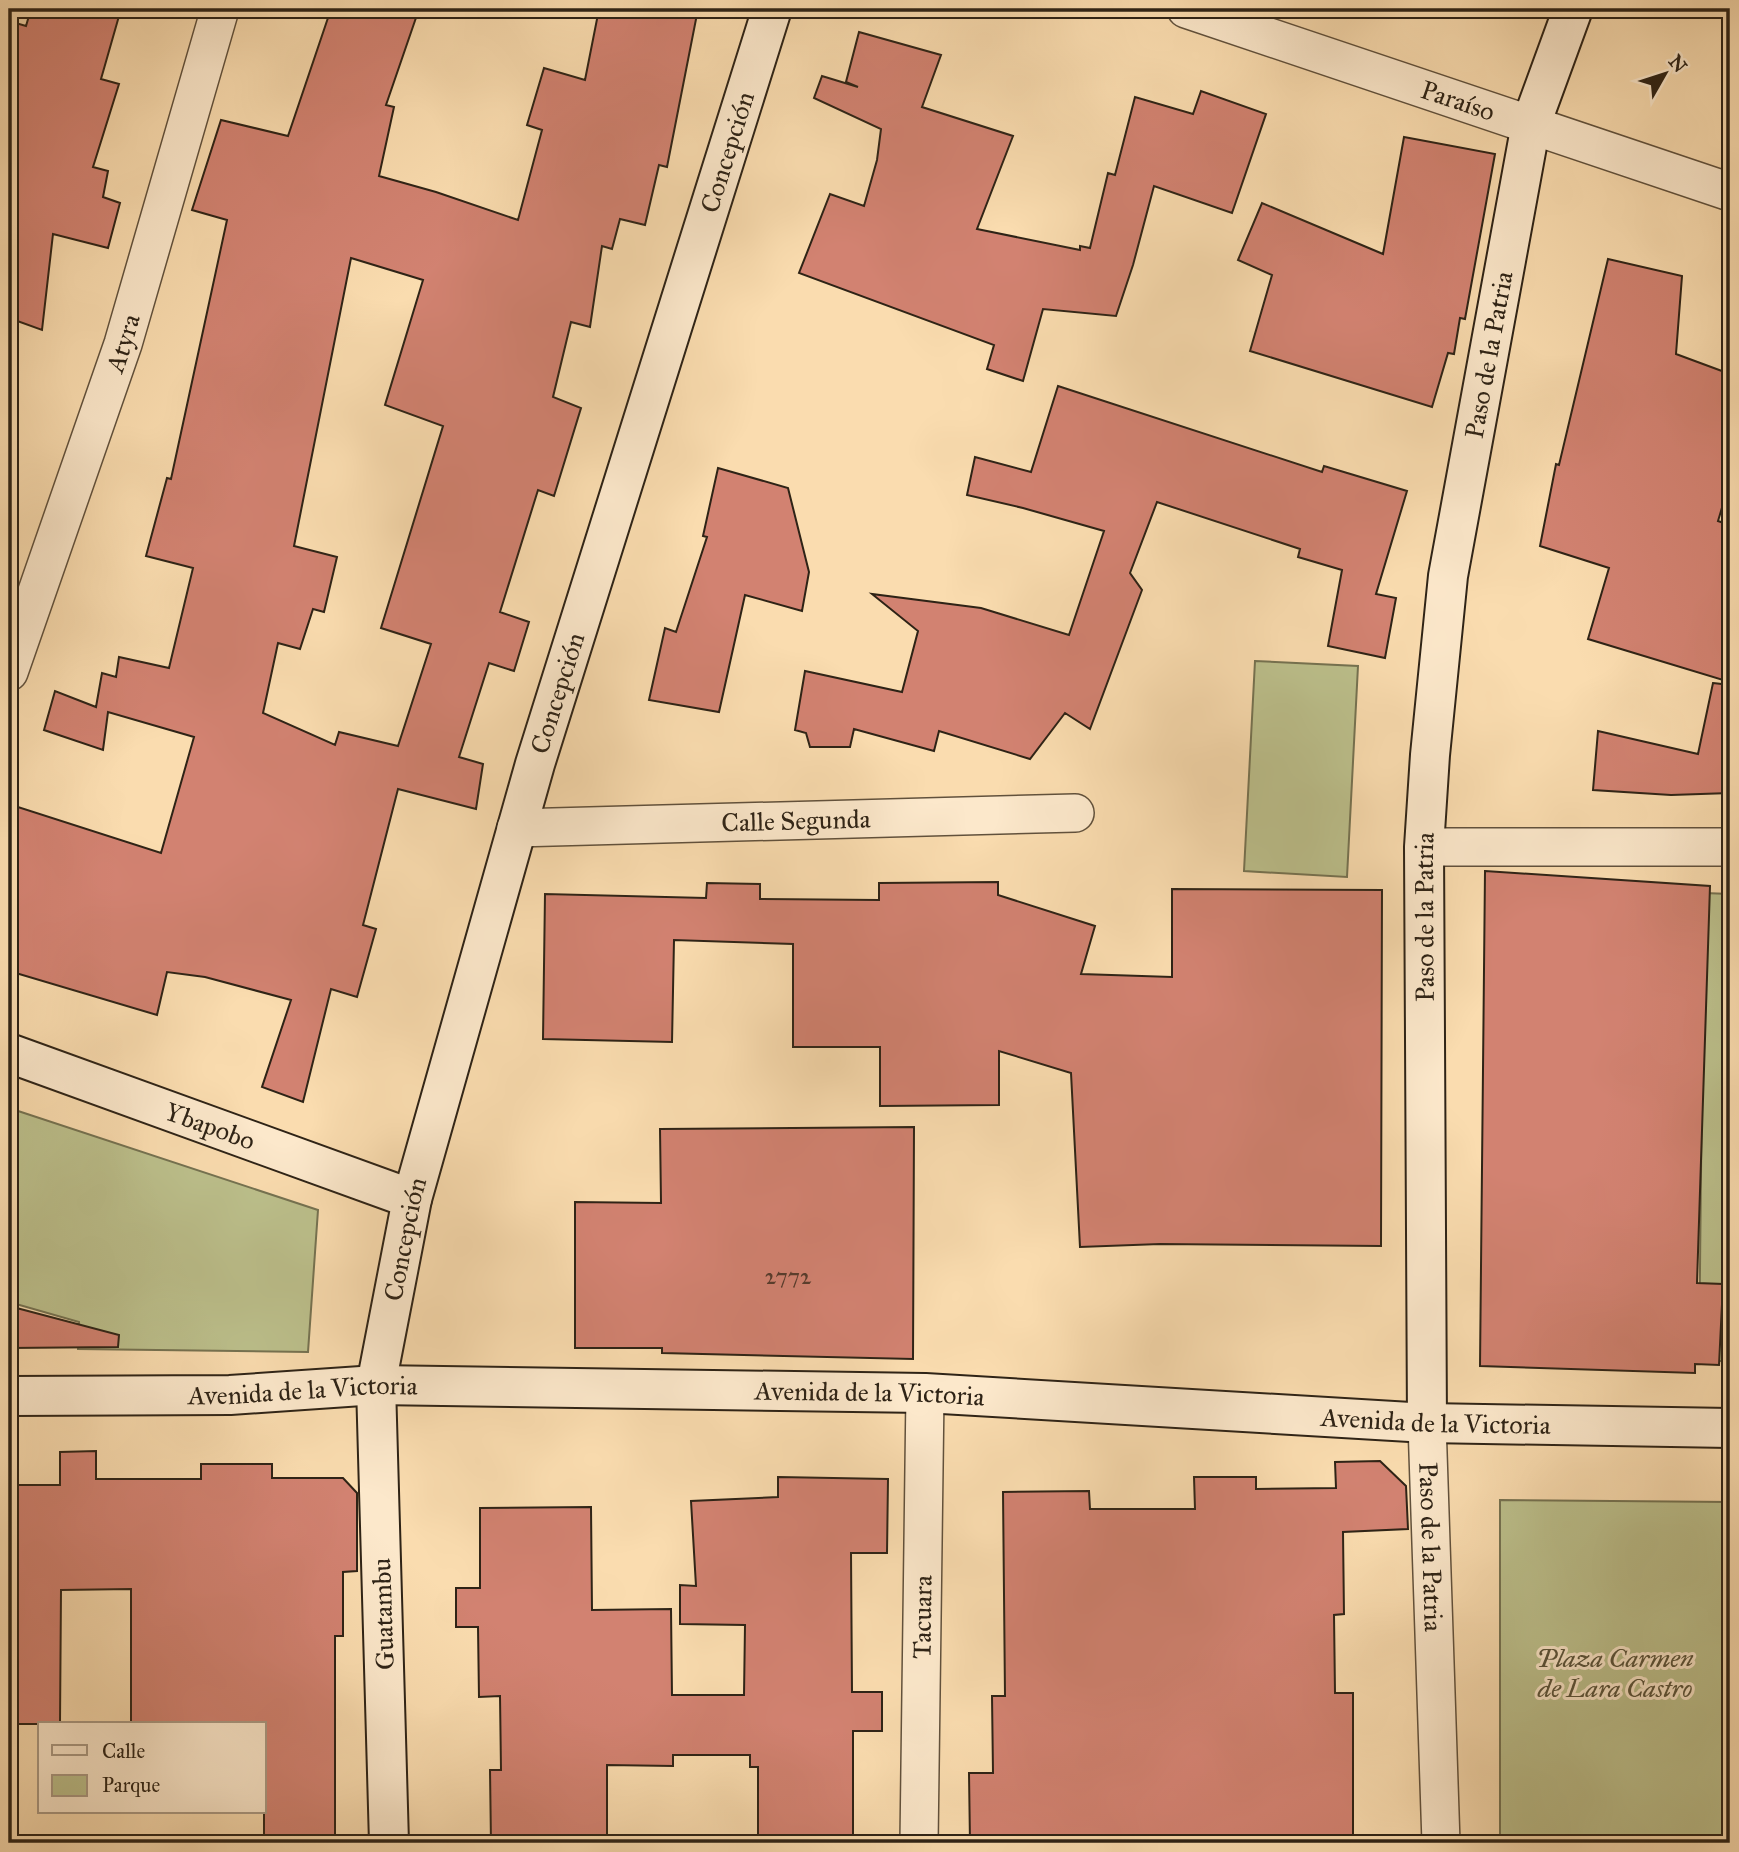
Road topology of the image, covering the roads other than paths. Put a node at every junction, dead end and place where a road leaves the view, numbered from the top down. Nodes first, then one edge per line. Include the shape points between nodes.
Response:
1 (220, 9) edge
2 (772, 9) edge
3 (1186, 9) edge
4 (1573, 9) edge
5 (1531, 124) junction
6 (1730, 192) edge
7 (9, 672) edge
8 (1075, 813) dead end
9 (516, 828) junction
10 (1424, 847) junction
11 (1730, 847) edge
12 (9, 1053) edge
13 (412, 1199) junction
14 (376, 1385) junction
15 (925, 1393) junction
16 (9, 1395) edge
17 (1427, 1423) junction
18 (1730, 1428) edge
19 (389, 1843) edge
20 (919, 1843) edge
21 (1441, 1843) edge

1 - 7 street, Atyra via 123,344
2 - 9 street, Concepción
3 - 5 street, Paraíso
4 - 5 street, Paso de la Patria
5 - 6 street, Paraíso
5 - 10 street, Paso de la Patria via 1448,576
8 - 9 street, Calle Segunda
9 - 13 street, Concepción
10 - 11 street
10 - 17 street, Paso de la Patria
12 - 13 street, Ybapobo
13 - 14 street, Concepción
14 - 15 street, Avenida de la Victoria
14 - 16 street, Avenida de la Victoria via 230,1395
14 - 19 street, Guatambu
15 - 17 street, Avenida de la Victoria
15 - 20 street, Tacuara
17 - 18 street, Avenida de la Victoria
17 - 21 street, Paso de la Patria

